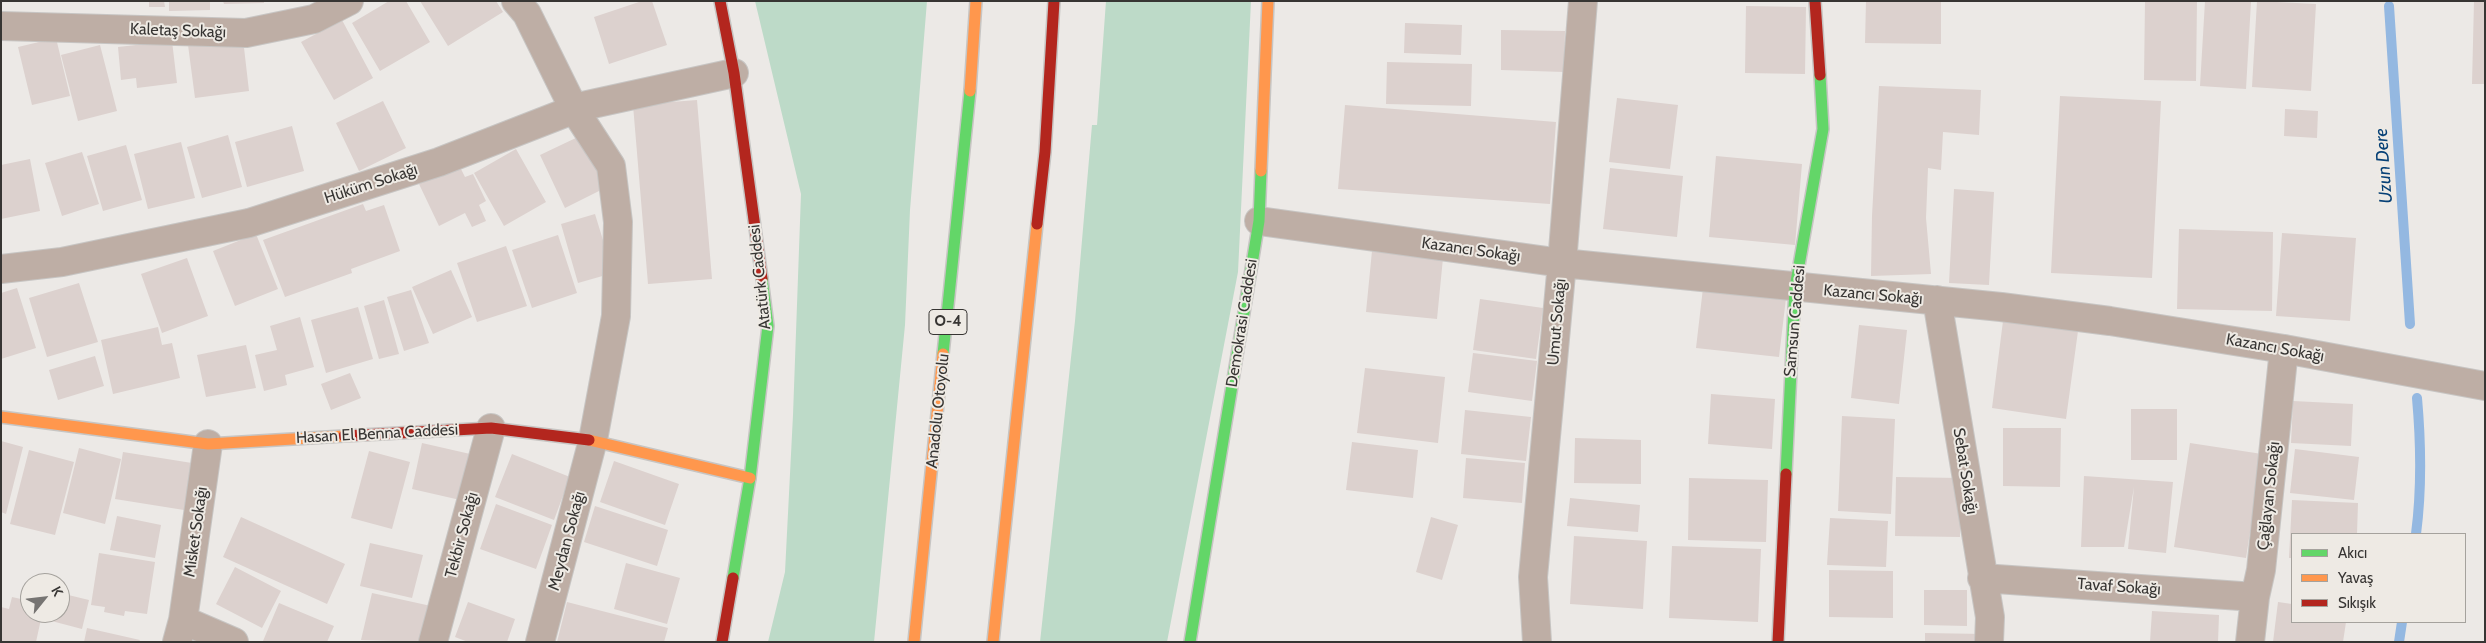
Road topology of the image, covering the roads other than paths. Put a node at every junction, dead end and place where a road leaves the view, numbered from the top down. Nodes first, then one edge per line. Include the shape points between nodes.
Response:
1 (349, 1) edge
2 (516, 1) edge
3 (720, 1) edge
4 (976, 1) edge
5 (1054, 1) edge
6 (1268, 1) edge
7 (1583, 1) edge
8 (1815, 1) edge
9 (1, 26) edge
10 (734, 73) junction
11 (574, 109) junction
12 (1259, 221) junction
13 (1562, 262) junction
14 (1, 269) edge
15 (1795, 288) junction
16 (1937, 300) junction
17 (2284, 349) junction
18 (2485, 386) edge
19 (1, 417) edge
20 (491, 428) junction
21 (593, 440) junction
22 (208, 444) junction
23 (750, 478) junction
24 (1982, 578) junction
25 (2255, 597) junction
26 (180, 631) edge
27 (234, 642) edge
28 (433, 642) edge
29 (540, 642) edge
30 (722, 642) edge
31 (914, 642) edge
32 (994, 642) edge
33 (1190, 642) edge
34 (1537, 642) edge
35 (1778, 642) edge
36 (1989, 642) edge
37 (2250, 642) edge

1 - 9 street, Kaletaş Sokağı via 314,19 246,33
2 - 11 street, Meydan Sokağı via 527,14
3 - 10 main road, Atatürk Caddesi
4 - 31 main road, Anadolu Otoyolu / O-4 via 969,102
5 - 32 main road via 1045,152
6 - 12 main road, Demokrasi Caddesi
7 - 13 street, Umut Sokağı
8 - 15 main road, Samsun Caddesi via 1822,129
10 - 11 street, Hüküm Sokağı
10 - 23 main road, Atatürk Caddesi via 768,326
11 - 14 street, Hüküm Sokağı via 439,162 249,223 62,262
11 - 21 street, Meydan Sokağı via 611,166 618,222 616,316
12 - 13 street, Kazancı Sokağı
12 - 33 main road, Demokrasi Caddesi
13 - 15 street, Kazancı Sokağı
13 - 34 street, Umut Sokağı via 1533,577
15 - 16 street, Kazancı Sokağı
15 - 35 main road, Samsun Caddesi
16 - 17 street, Kazancı Sokağı via 2110,321
16 - 24 street, Sebat Sokağı
17 - 18 street, Kazancı Sokağı
17 - 25 street, Çağlayan Sokağı via 2261,570
19 - 22 main road, Hasan El Benna Caddesi
20 - 21 main road, Hasan El Benna Caddesi
20 - 22 main road, Hasan El Benna Caddesi
20 - 28 street, Tekbir Sokağı
21 - 23 main road, Hasan El Benna Caddesi
21 - 29 street, Meydan Sokağı
22 - 26 street, Misket Sokağı
23 - 30 main road, Atatürk Caddesi
24 - 25 street, Tavaf Sokağı
24 - 36 street, Sebat Sokağı via 1990,617
25 - 37 street, Çağlayan Sokağı
26 - 27 street, Misket Sokağı

